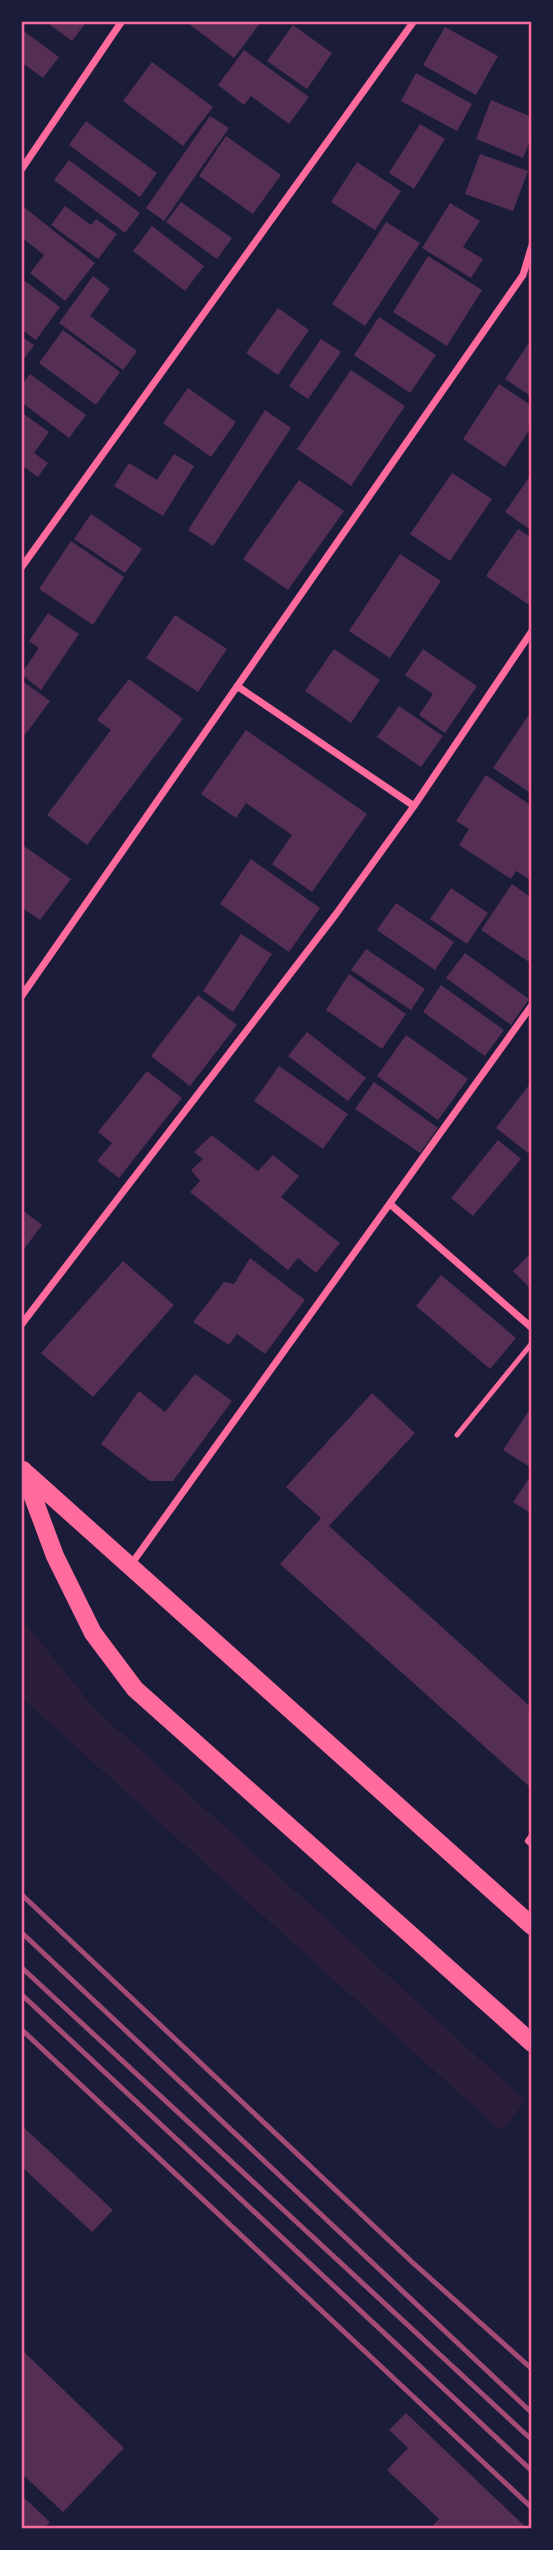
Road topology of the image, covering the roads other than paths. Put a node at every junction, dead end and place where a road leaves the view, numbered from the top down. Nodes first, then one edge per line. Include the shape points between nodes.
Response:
1 (122, 21) edge
2 (414, 21) edge
3 (21, 170) edge
4 (532, 245) edge
5 (21, 568) edge
6 (532, 631) edge
7 (237, 686) junction
8 (414, 806) junction
9 (21, 997) edge
10 (532, 1006) edge
11 (390, 1203) junction
12 (21, 1325) edge
13 (532, 1328) edge
14 (532, 1343) edge
15 (457, 1435) dead end
16 (22, 1469) edge
17 (129, 1566) junction
18 (532, 1926) edge
19 (532, 2043) edge

1 - 3 street
2 - 5 street
4 - 7 street via 523,275
6 - 8 street
7 - 8 street
7 - 9 street
8 - 12 street
10 - 11 street
11 - 13 street
11 - 17 street
14 - 15 lane
16 - 17 main road
16 - 19 main road via 55,1556 93,1633 135,1689
17 - 18 main road

